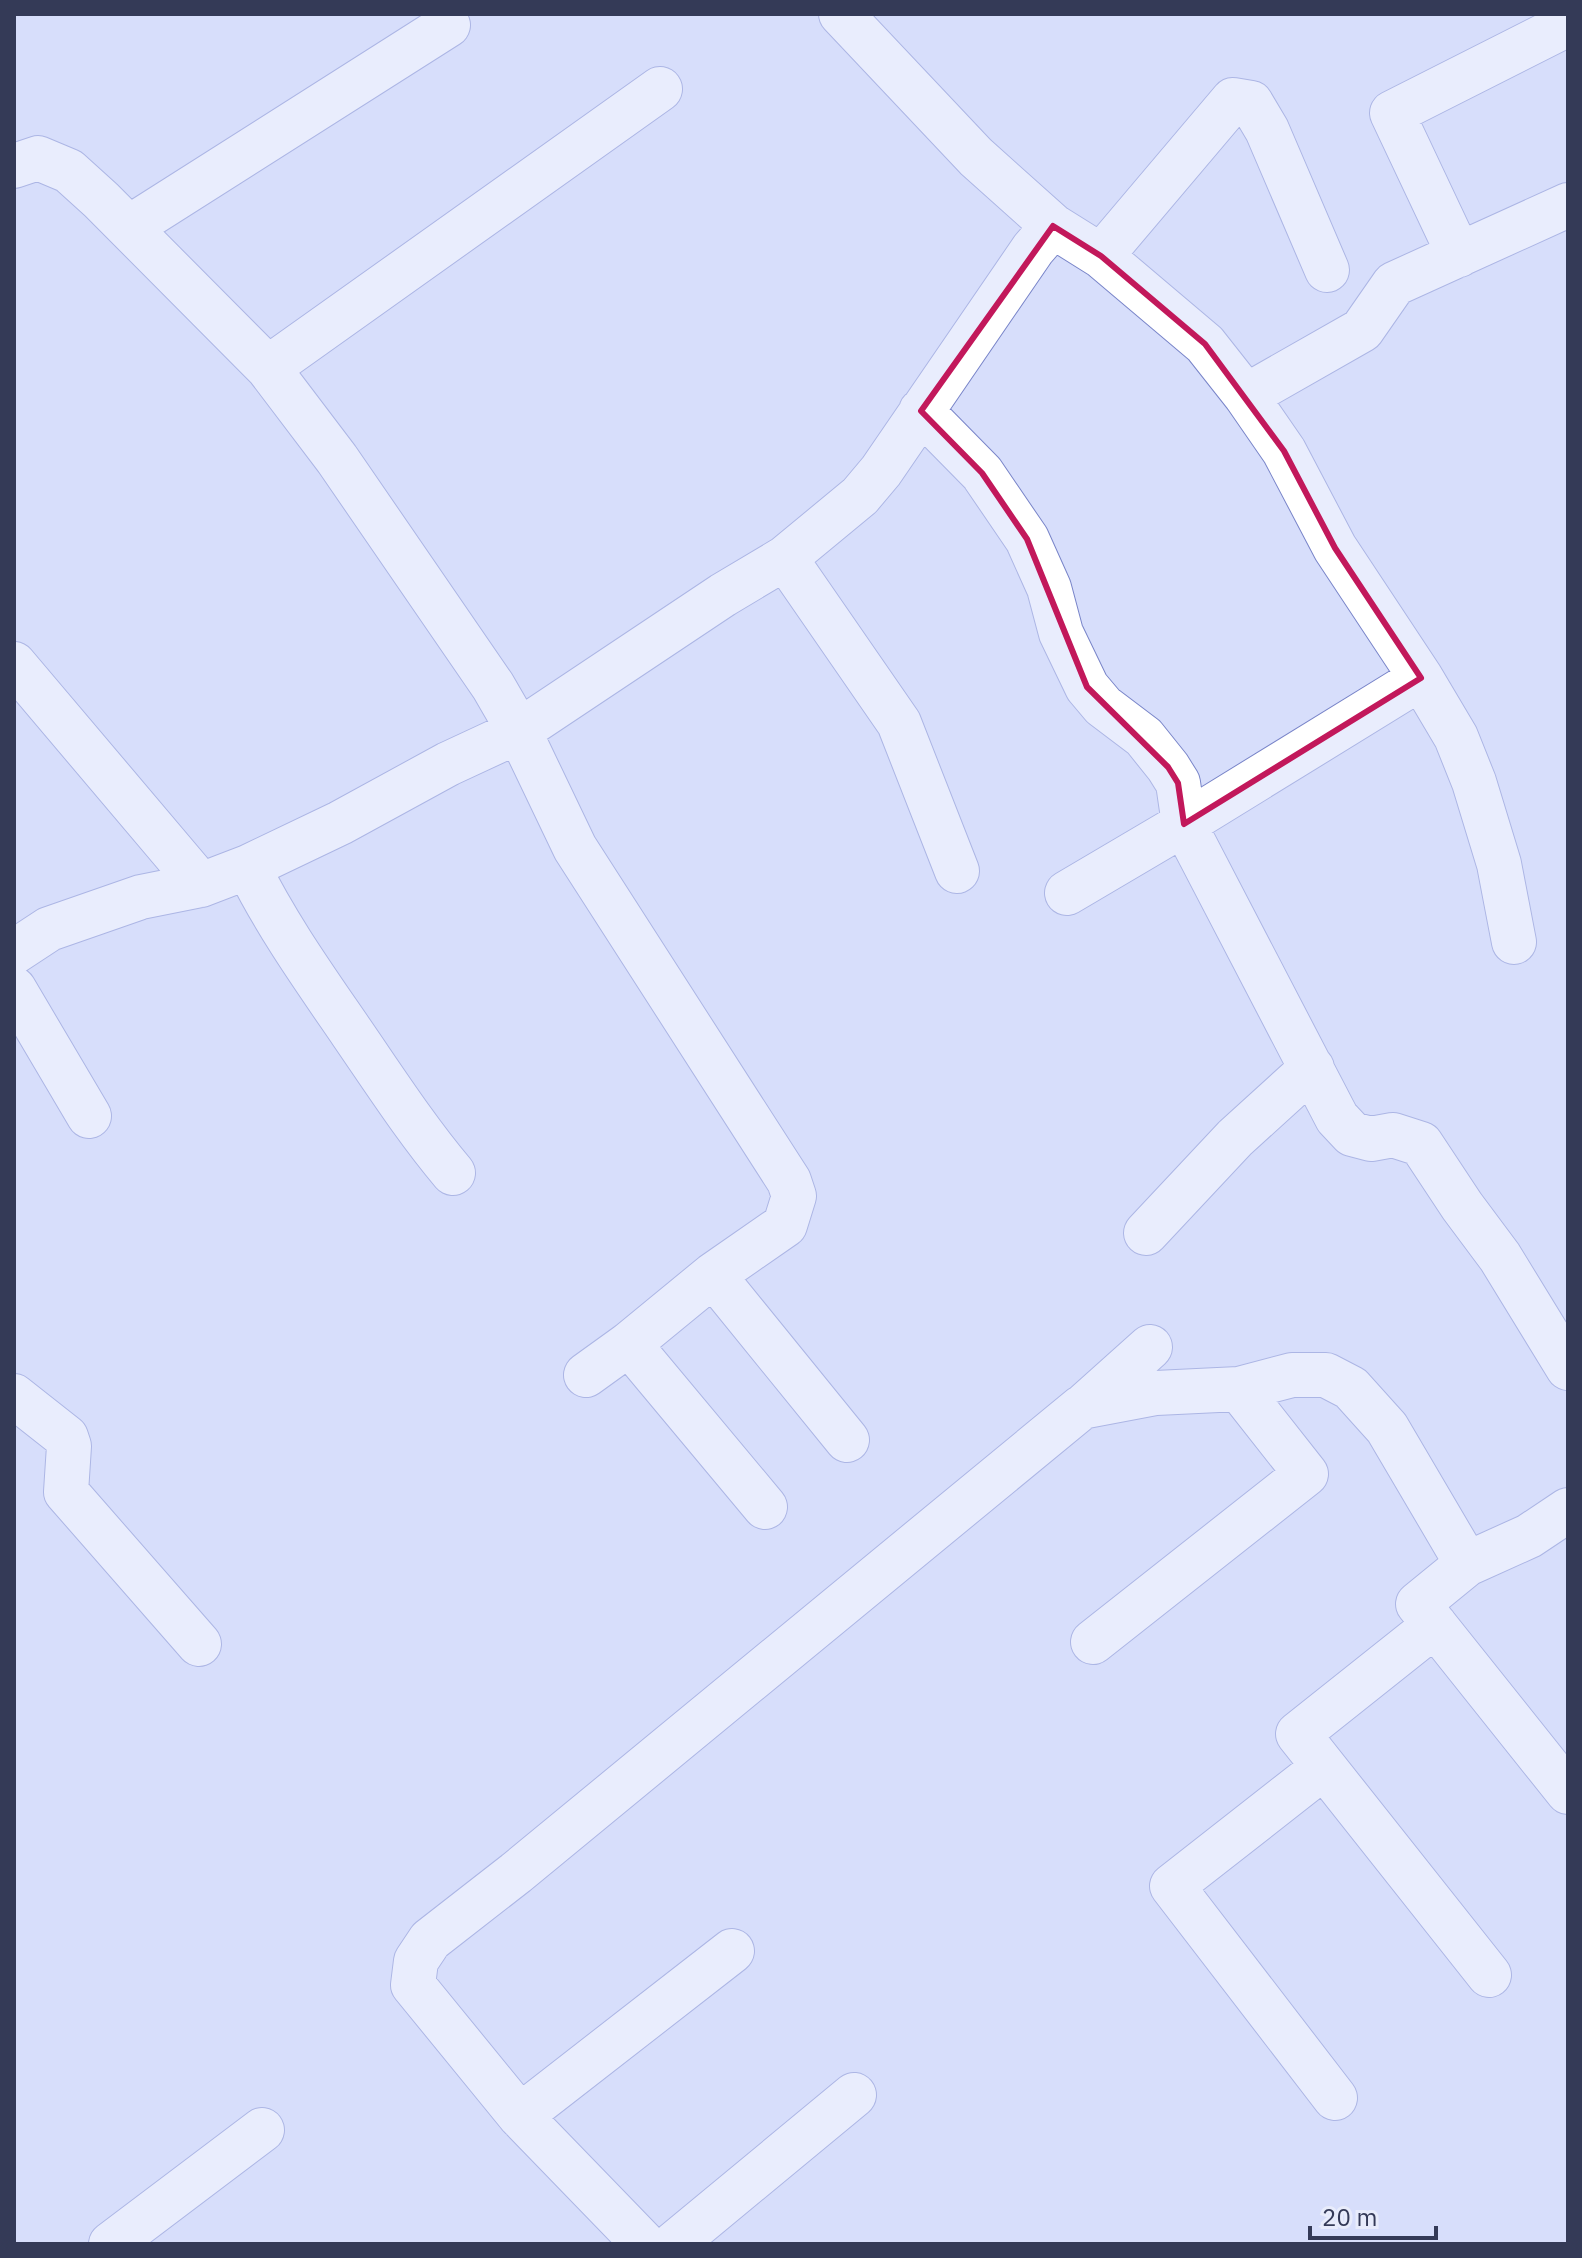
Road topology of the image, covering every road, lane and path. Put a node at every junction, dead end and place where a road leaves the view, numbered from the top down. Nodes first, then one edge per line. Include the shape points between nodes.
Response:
1 (841, 14) edge
2 (1568, 24) edge
3 (448, 25) dead end
4 (660, 89) dead end
5 (14, 166) edge
6 (1568, 205) edge
7 (1053, 226) junction
8 (130, 227) junction
9 (1459, 255) junction
10 (1101, 256) junction
11 (1327, 270) dead end
12 (268, 368) junction
13 (1246, 396) junction
14 (921, 411) junction
15 (785, 558) junction
16 (14, 664) edge
17 (1421, 678) junction
18 (519, 731) junction
19 (1184, 824) junction
20 (248, 867) junction
21 (957, 871) dead end
22 (201, 885) junction
23 (1067, 893) dead end
24 (1514, 942) dead end
25 (14, 952) edge
26 (14, 989) edge
27 (1312, 1068) junction
28 (89, 1116) dead end
29 (453, 1173) dead end
30 (1146, 1233) dead end
31 (713, 1275) junction
32 (629, 1344) junction
33 (1150, 1347) dead end
34 (1568, 1368) edge
35 (586, 1375) dead end
36 (1239, 1389) junction
37 (14, 1396) edge
38 (1082, 1407) junction
39 (847, 1440) dead end
40 (765, 1507) dead end
41 (1568, 1510) edge
42 (1467, 1564) junction
43 (1435, 1625) junction
44 (1093, 1642) dead end
45 (199, 1644) dead end
46 (1324, 1767) junction
47 (1568, 1792) edge
48 (732, 1951) dead end
49 (1489, 1975) dead end
50 (854, 2095) dead end
51 (1335, 2098) dead end
52 (520, 2116) junction
53 (262, 2130) dead end
54 (111, 2244) edge
55 (644, 2244) edge
56 (674, 2244) edge

1 - 7 street via 976,157
2 - 9 street via 1392,113
3 - 8 street
4 - 12 street
5 - 8 street via 38,158 69,171
6 - 9 street
7 - 10 street
7 - 14 street
8 - 12 street
9 - 13 street via 1394,284 1362,330
10 - 11 street via 1233,100 1251,103 1267,130
10 - 13 street via 1205,344
12 - 18 street via 391,537
13 - 17 street via 1284,451 1335,548
14 - 15 street via 860,496
14 - 19 street via 982,473 1027,539 1087,687 1144,737 1168,767 1178,783
15 - 18 street
15 - 21 street via 899,723
16 - 22 street
17 - 19 street
17 - 24 street via 1456,737 1474,782 1499,864
18 - 20 street
18 - 31 street via 575,848 789,1181 794,1196 785,1225
19 - 23 street
19 - 27 street
20 - 22 street
20 - 29 street via 311,974
22 - 25 street via 141,897 49,929
26 - 28 street
27 - 30 street via 1235,1138
27 - 34 street via 1337,1118 1352,1134 1371,1139 1393,1135 1421,1144 1500,1257
31 - 32 street
31 - 39 street
32 - 35 street
32 - 40 street
33 - 38 street
36 - 38 street via 1156,1393
36 - 42 street via 1292,1375 1326,1375 1351,1388 1387,1428
36 - 44 street via 1306,1474
37 - 45 street via 66,1437 66,1492
38 - 52 street via 430,1940 416,1961 413,1985
41 - 42 street via 1529,1536
42 - 43 street via 1418,1604
43 - 46 street via 1298,1734
43 - 47 street
46 - 49 street
46 - 51 street via 1172,1886
48 - 52 street
50 - 56 street
52 - 55 street
53 - 54 street

